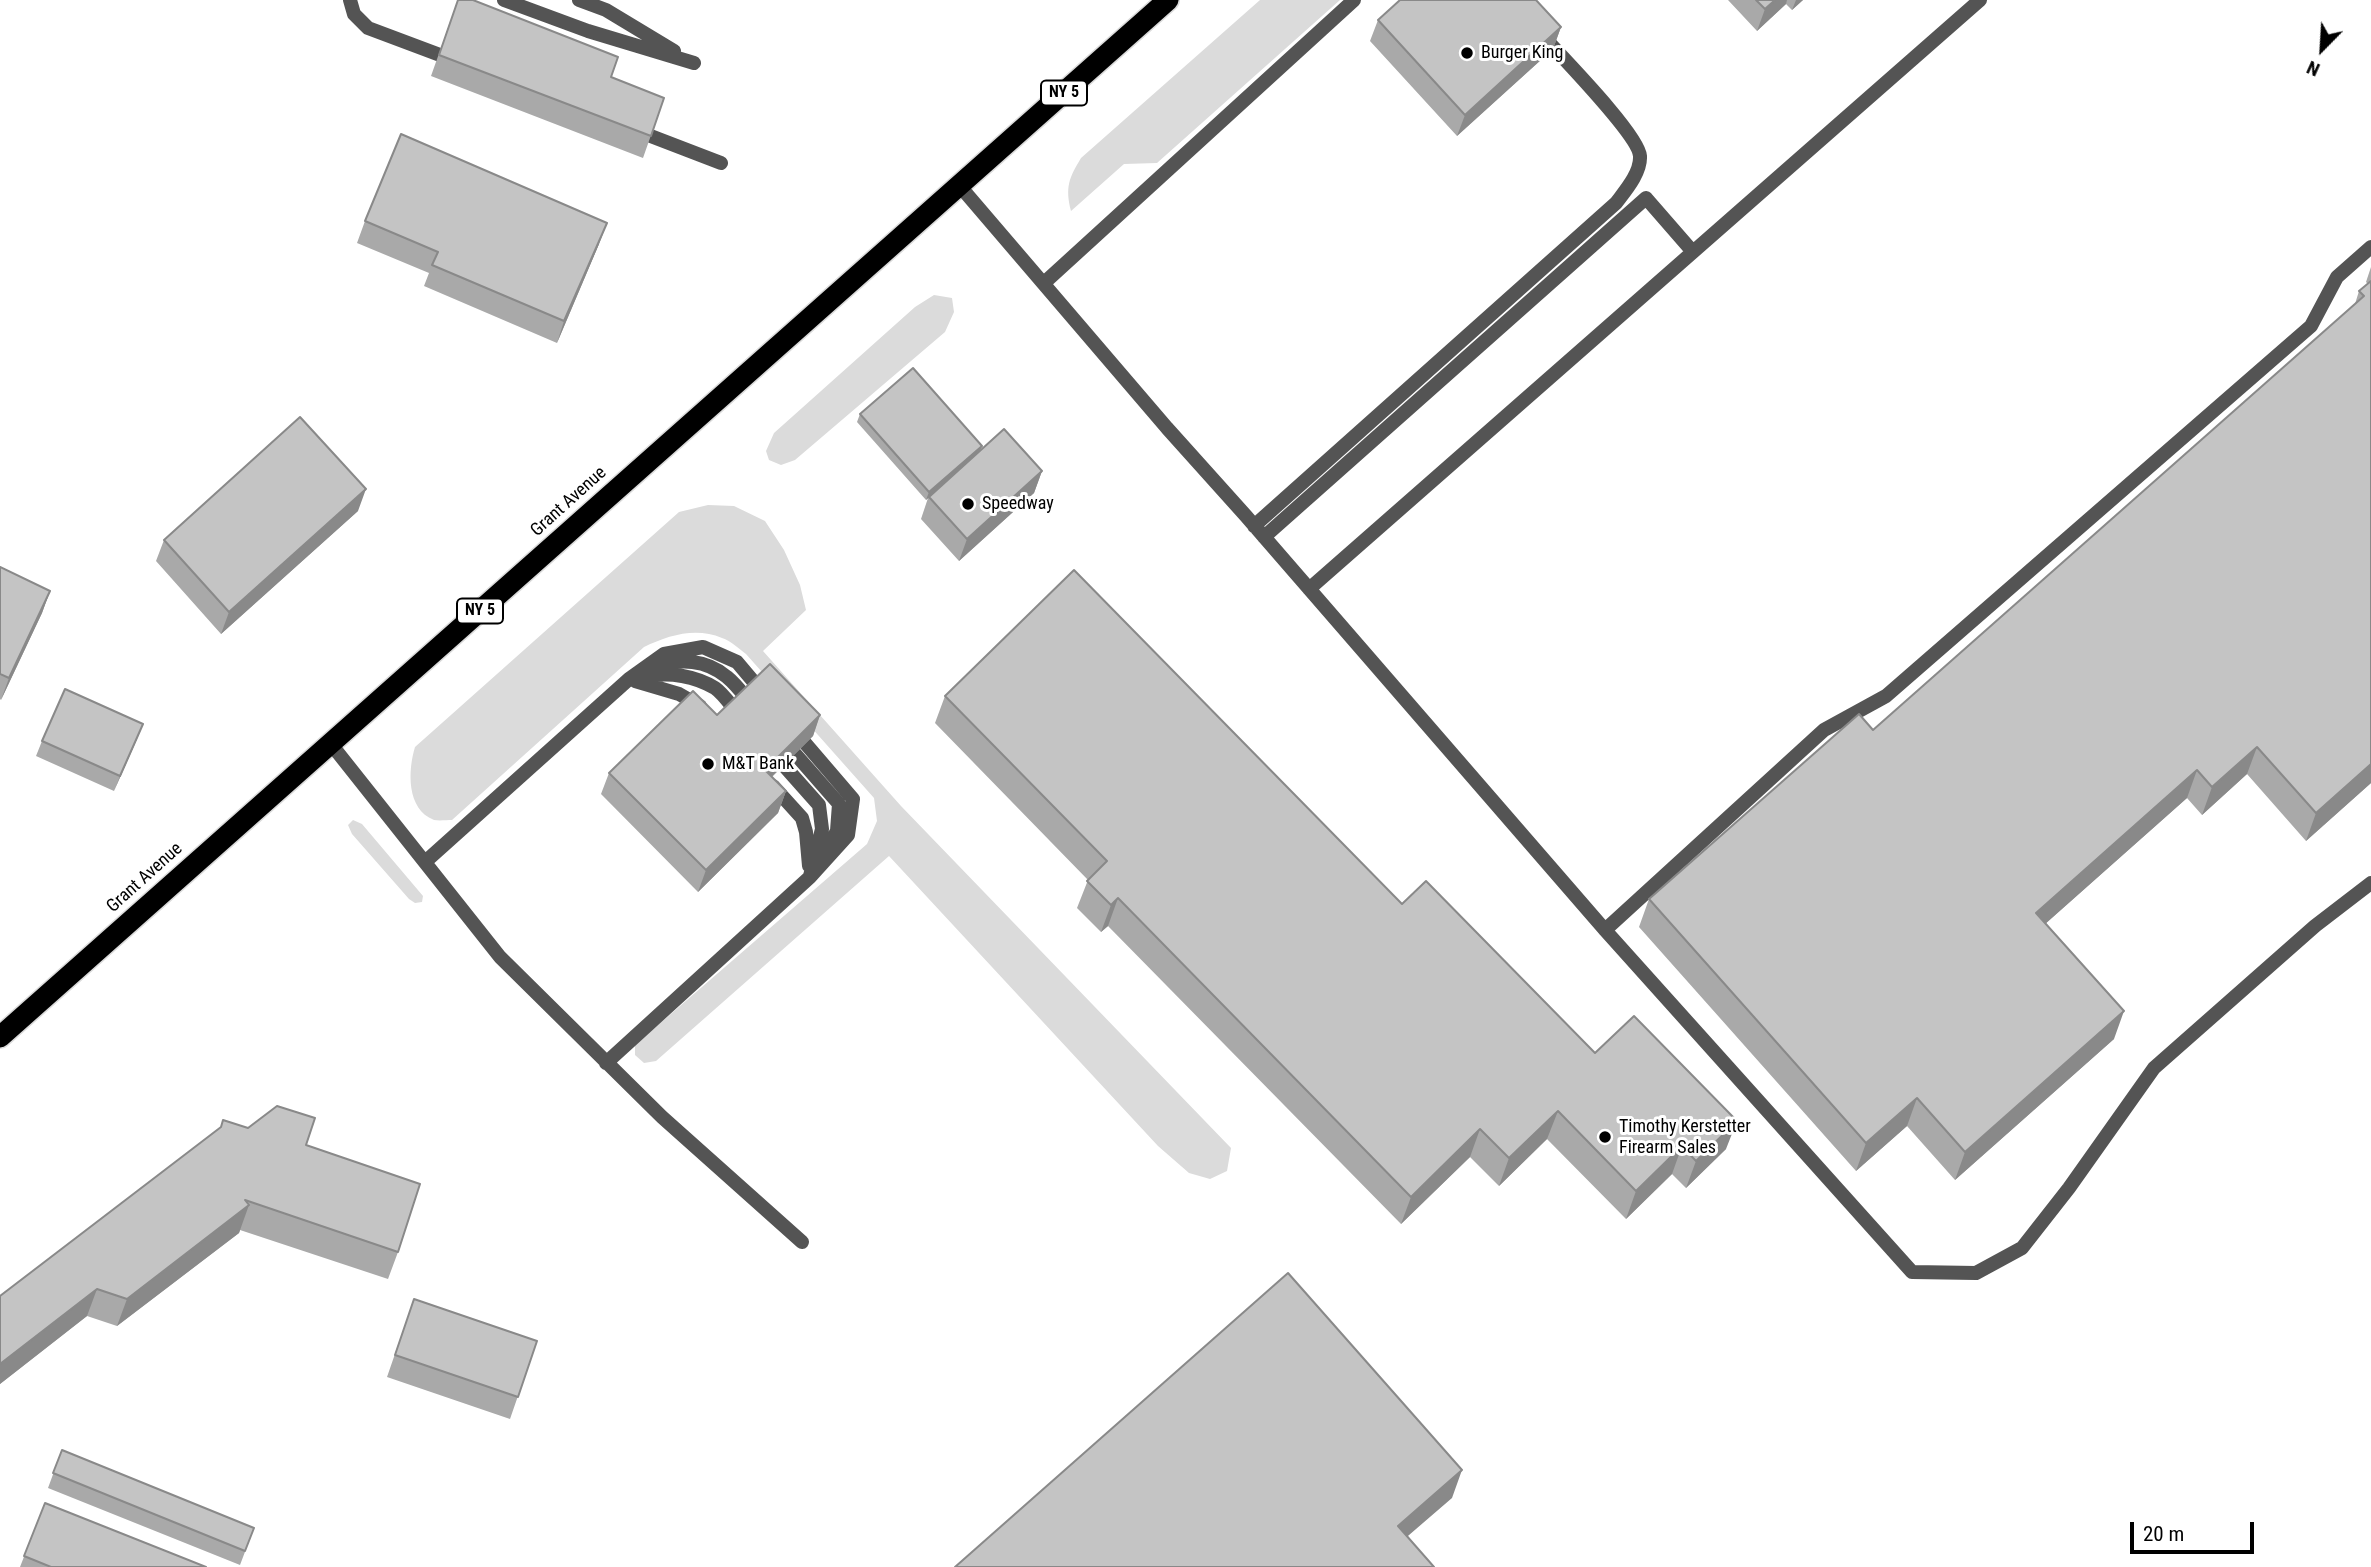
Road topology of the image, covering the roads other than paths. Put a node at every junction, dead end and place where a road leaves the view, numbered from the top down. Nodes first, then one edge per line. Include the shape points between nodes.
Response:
1 (350, 0) edge
2 (504, 0) edge
3 (579, 0) edge
4 (1168, 0) edge
5 (1354, 0) edge
6 (1980, 0) edge
7 (1529, 21) edge
8 (473, 68) edge
9 (617, 123) edge
10 (721, 163) dead end
11 (959, 185) junction
12 (2371, 247) edge
13 (1693, 252) junction
14 (1044, 283) junction
15 (1259, 531) junction
16 (1310, 589) junction
17 (629, 679) junction
18 (712, 718) edge
19 (331, 744) junction
20 (766, 778) edge
21 (425, 862) junction
22 (810, 877) junction
23 (2371, 883) edge
24 (1605, 930) junction
25 (0, 1037) edge
26 (606, 1063) junction
27 (802, 1242) dead end

1 - 8 lane via 354,14 369,27
2 - 3 lane via 694,62 606,10
4 - 11 highway, Grant Avenue / NY 5
5 - 14 lane
6 - 13 lane
7 - 15 lane via 1632,135 1640,156 1633,182 1616,203
9 - 10 lane
11 - 14 lane
11 - 19 highway, Grant Avenue / NY 5
12 - 24 lane via 2337,277 2311,326 1886,696 1824,730
13 - 15 lane via 1646,198
13 - 16 lane
14 - 15 lane
15 - 16 lane
16 - 24 lane
17 - 18 lane via 679,694
17 - 21 lane
17 - 22 lane via 662,674 689,677 716,689 819,805 822,829
17 - 22 lane via 667,663 698,662 727,676 839,804 837,831
17 - 22 lane via 664,654 703,647 737,662 853,799 848,835
19 - 21 lane
19 - 25 highway, Grant Avenue / NY 5
20 - 22 lane via 802,818
21 - 26 lane via 500,957
22 - 26 lane
23 - 24 lane via 2315,926 2154,1068 2022,1248 1976,1273 1912,1272
26 - 27 lane

